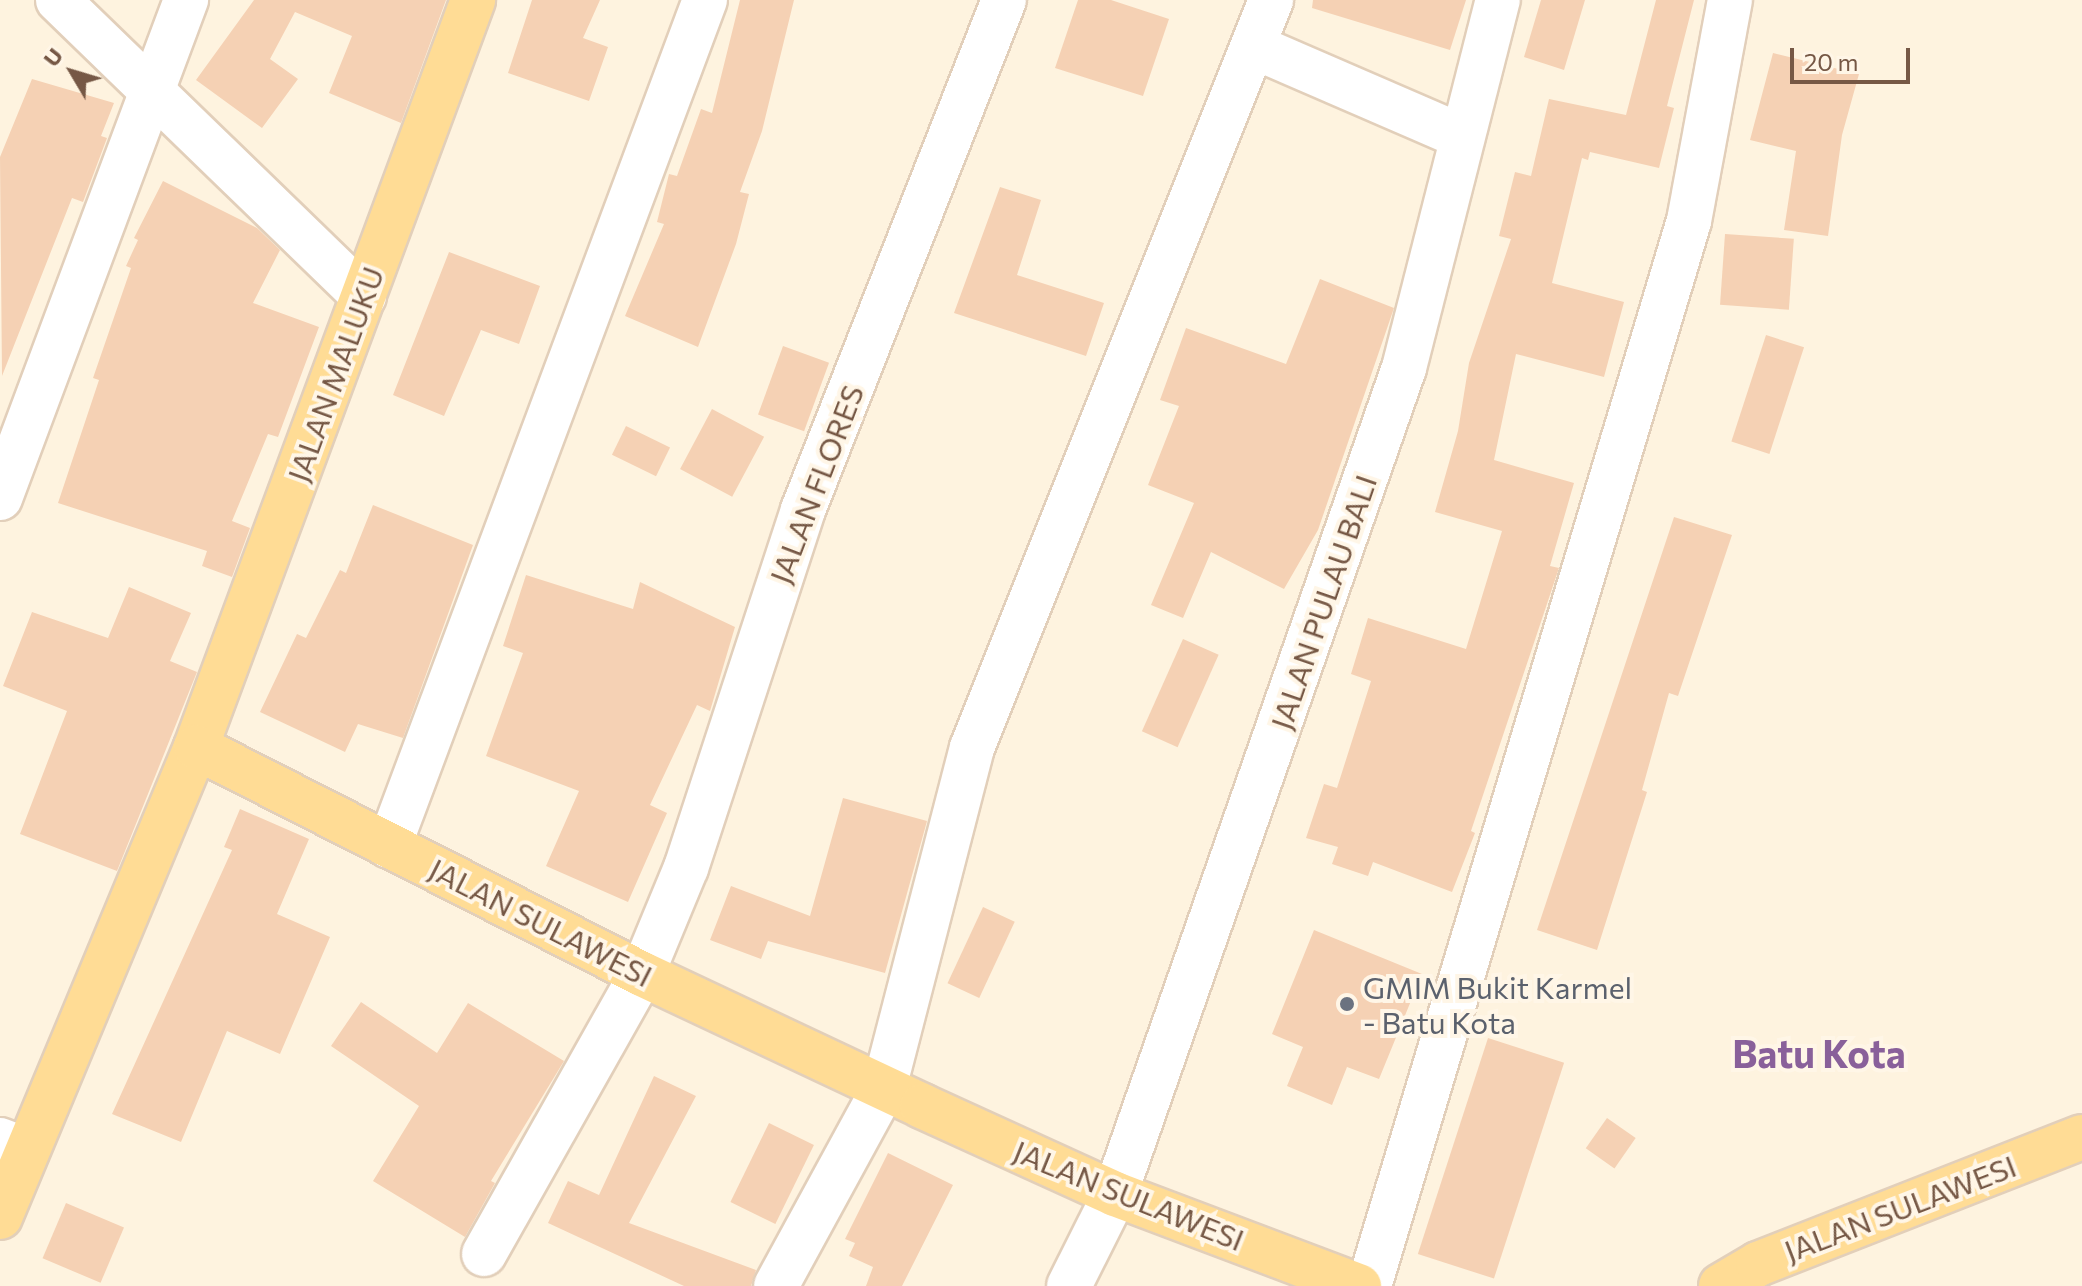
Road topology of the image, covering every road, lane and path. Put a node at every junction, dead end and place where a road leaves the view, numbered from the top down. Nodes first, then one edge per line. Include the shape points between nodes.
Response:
1 (58, 0) edge
2 (186, 0) edge
3 (473, 0) edge
4 (705, 0) edge
5 (1004, 0) edge
6 (1271, 0) edge
7 (1498, 0) edge
8 (1730, 0) edge
9 (1255, 47) junction
10 (153, 97) junction
11 (1461, 136) junction
12 (364, 297) junction
13 (0, 498) edge
14 (196, 747) junction
15 (389, 846) junction
16 (642, 974) junction
17 (884, 1088) junction
18 (2082, 1137) edge
19 (13, 1145) edge
20 (1115, 1194) junction
21 (0, 1217) edge
22 (484, 1254) dead end
23 (776, 1286) edge
24 (1069, 1286) edge
25 (1359, 1286) edge
26 (1369, 1286) edge
27 (1721, 1286) edge

1 - 10 street
2 - 10 street
3 - 12 main road, JALAN MALUKU
4 - 15 street
5 - 16 street, JALAN FLORES via 803,510 686,868
6 - 9 street
7 - 11 street, JALAN PULAU BALI
8 - 26 street via 1689,221
9 - 11 street
9 - 17 street via 972,748
10 - 12 street
10 - 13 street
11 - 20 street, JALAN PULAU BALI via 1404,368
12 - 14 main road, JALAN MALUKU
14 - 15 main road, JALAN SULAWESI
14 - 19 main road
15 - 16 main road, JALAN SULAWESI
16 - 17 main road, JALAN SULAWESI
16 - 22 street, JALAN FLORES
17 - 20 main road, JALAN SULAWESI
17 - 23 street
18 - 27 main road, JALAN SULAWESI via 1758,1264
19 - 21 main road
20 - 24 street, JALAN PULAU BALI
20 - 25 main road, JALAN SULAWESI

